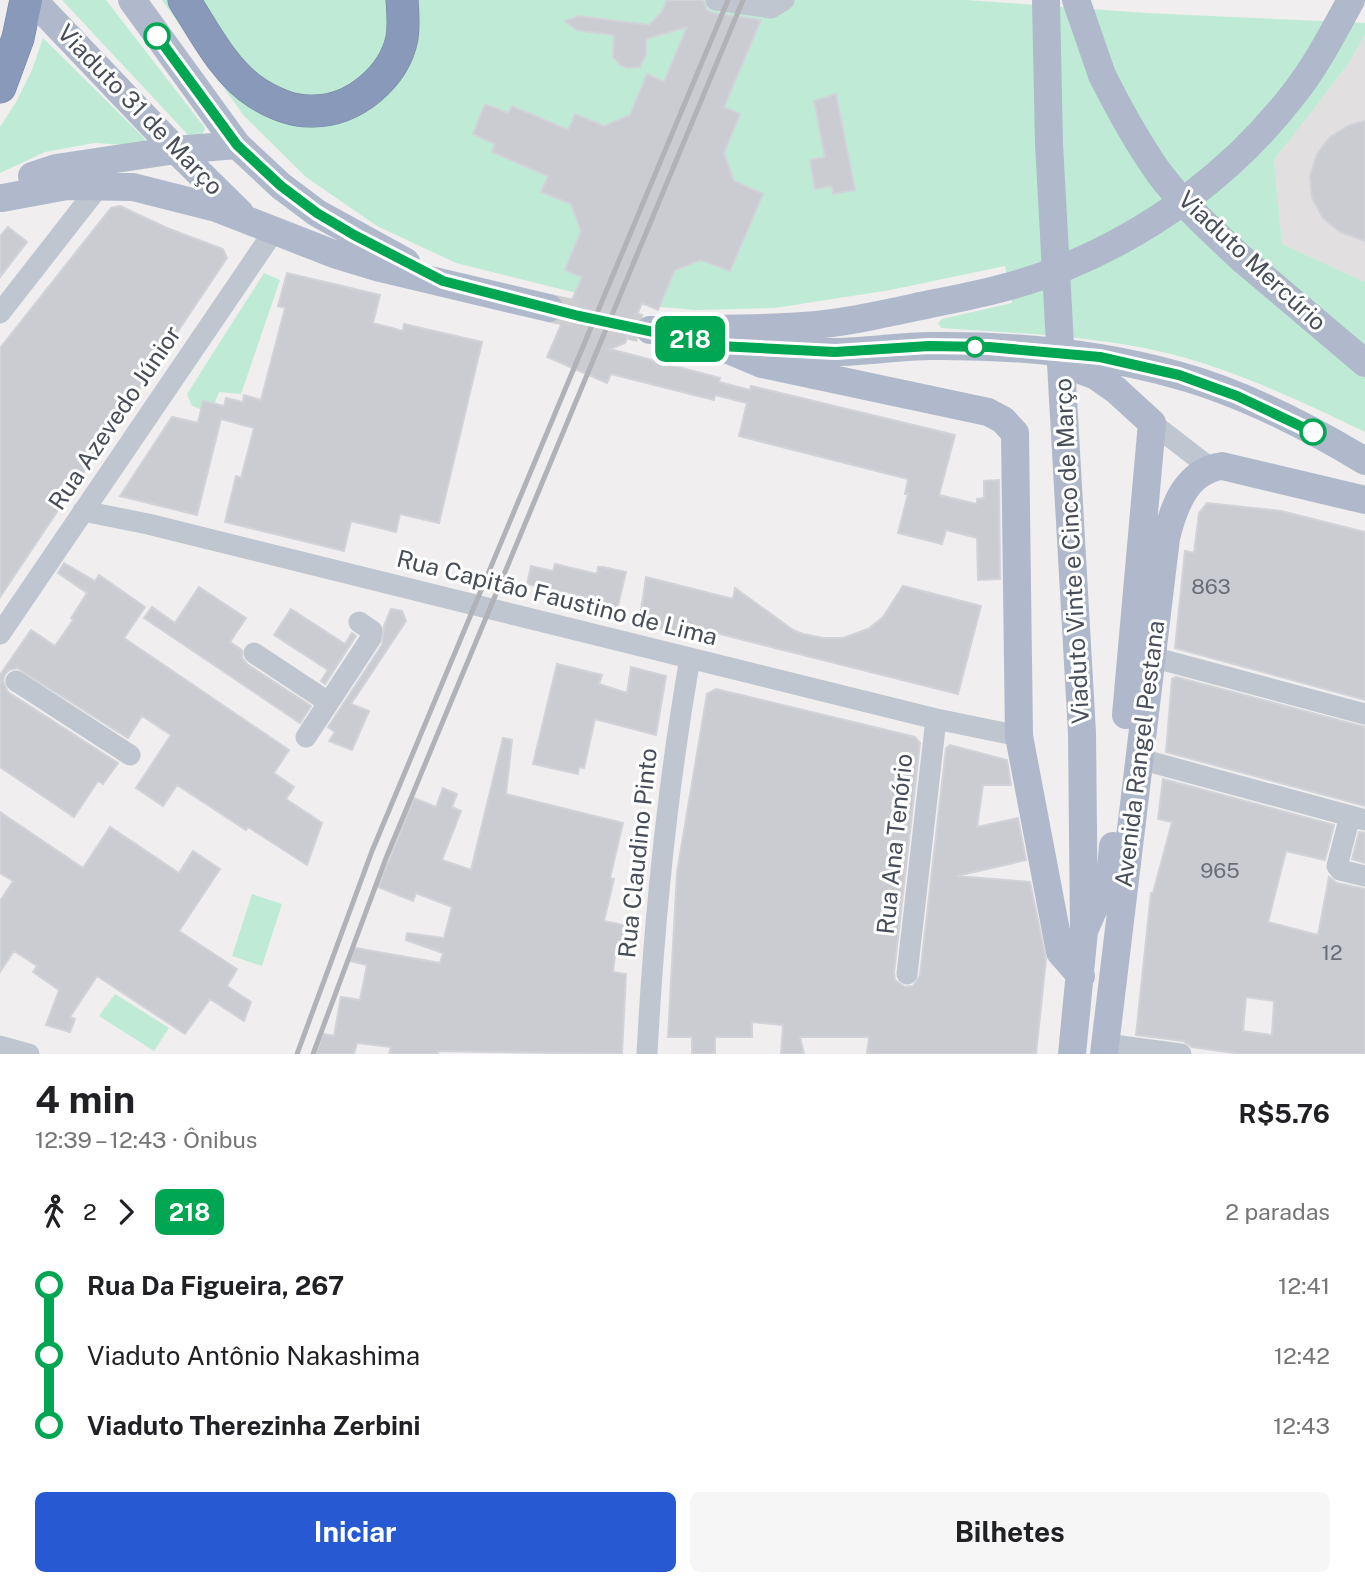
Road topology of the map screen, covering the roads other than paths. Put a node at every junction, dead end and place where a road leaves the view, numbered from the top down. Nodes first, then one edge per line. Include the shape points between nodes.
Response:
1 (26, 0) edge
2 (33, 0) edge
3 (132, 0) edge
4 (184, 0) edge
5 (402, 0) edge
6 (716, 0) edge
7 (784, 0) edge
8 (1046, 0) edge
9 (1076, 0) edge
10 (1351, 0) edge
11 (0, 87) edge
12 (237, 145) junction
13 (176, 150) junction
14 (100, 185) junction
15 (1, 198) edge
16 (247, 220) junction
17 (274, 231) junction
18 (443, 281) junction
19 (7, 289) edge
20 (549, 308) tunnel mouth
21 (0, 313) edge
22 (719, 346) junction
23 (1028, 351) junction
24 (1365, 363) edge
25 (1152, 423) junction
26 (1365, 461) edge
27 (1209, 467) junction
28 (1148, 477) junction
29 (1182, 493) junction
30 (1365, 500) edge
31 (83, 511) junction
32 (359, 622) dead end
33 (0, 634) edge
34 (254, 653) dead end
35 (1152, 657) junction
36 (691, 658) junction
37 (16, 681) dead end
38 (328, 702) junction
39 (1365, 714) edge
40 (936, 719) junction
41 (1019, 736) junction
42 (306, 737) dead end
43 (130, 755) dead end
44 (1140, 759) junction
45 (1358, 818) edge
46 (1365, 876) edge
47 (1084, 931) junction
48 (907, 974) dead end
49 (1081, 976) junction
50 (0, 1046) edge
51 (1105, 1049) edge
52 (29, 1054) edge
53 (647, 1054) edge
54 (1072, 1054) edge
55 (1181, 1054) edge

1 - 11 highway
2 - 13 main road, Viaduto 31 de Março
3 - 12 main road
4 - 5 highway via 231,68 254,91 273,102 312,111 357,98 389,70 402,36
6 - 7 street via 771,8
8 - 47 main road, Viaduto Vinte e Cinco de Março, bridge via 1049,145 1082,733
9 - 24 main road, Viaduto Mercúrio, bridge via 1102,75 1126,123 1160,174 1242,259
10 - 22 main road, bridge via 1326,47 1256,139 1168,213 1118,243 1066,267 1010,285 864,318 804,326 645,329
12 - 13 main road
12 - 18 main road via 317,213
13 - 15 main road via 56,168 25,180
13 - 16 main road, Viaduto 31 de Março
14 - 15 main road via 57,187
14 - 16 main road via 183,198
14 - 19 street
16 - 17 main road
17 - 18 main road via 368,264
17 - 31 street, Rua Azevedo Júnior
18 - 20 main road
19 - 21 street
22 - 23 main road via 835,352 929,346
22 - 41 main road via 762,364 988,411 1015,433
23 - 25 main road via 1096,376
23 - 26 main road via 1100,357 1179,375 1261,407
25 - 27 street
25 - 28 main road, Avenida Rangel Pestana
27 - 29 main road, Avenida Rangel Pestana
27 - 30 main road via 1233,467
28 - 29 main road
28 - 47 main road, Avenida Rangel Pestana via 1111,869
29 - 35 main road, Avenida Rangel Pestana via 1167,538
31 - 33 street, Rua Azevedo Júnior
31 - 36 street, Rua Capitão Faustino de Lima
32 - 38 street via 373,634
34 - 38 street
35 - 39 street
35 - 44 main road, Avenida Rangel Pestana
36 - 40 street, Rua Capitão Faustino de Lima
36 - 53 street, Rua Claudino Pinto via 663,838
37 - 43 street
38 - 42 street
40 - 41 street, Rua Capitão Faustino de Lima
40 - 48 street, Rua Ana Tenório
41 - 49 main road via 1060,952
44 - 45 street
44 - 51 main road, Avenida Rangel Pestana
45 - 46 street via 1337,866
47 - 49 main road, Viaduto Vinte e Cinco de Março
49 - 54 main road
50 - 52 street
51 - 55 street

